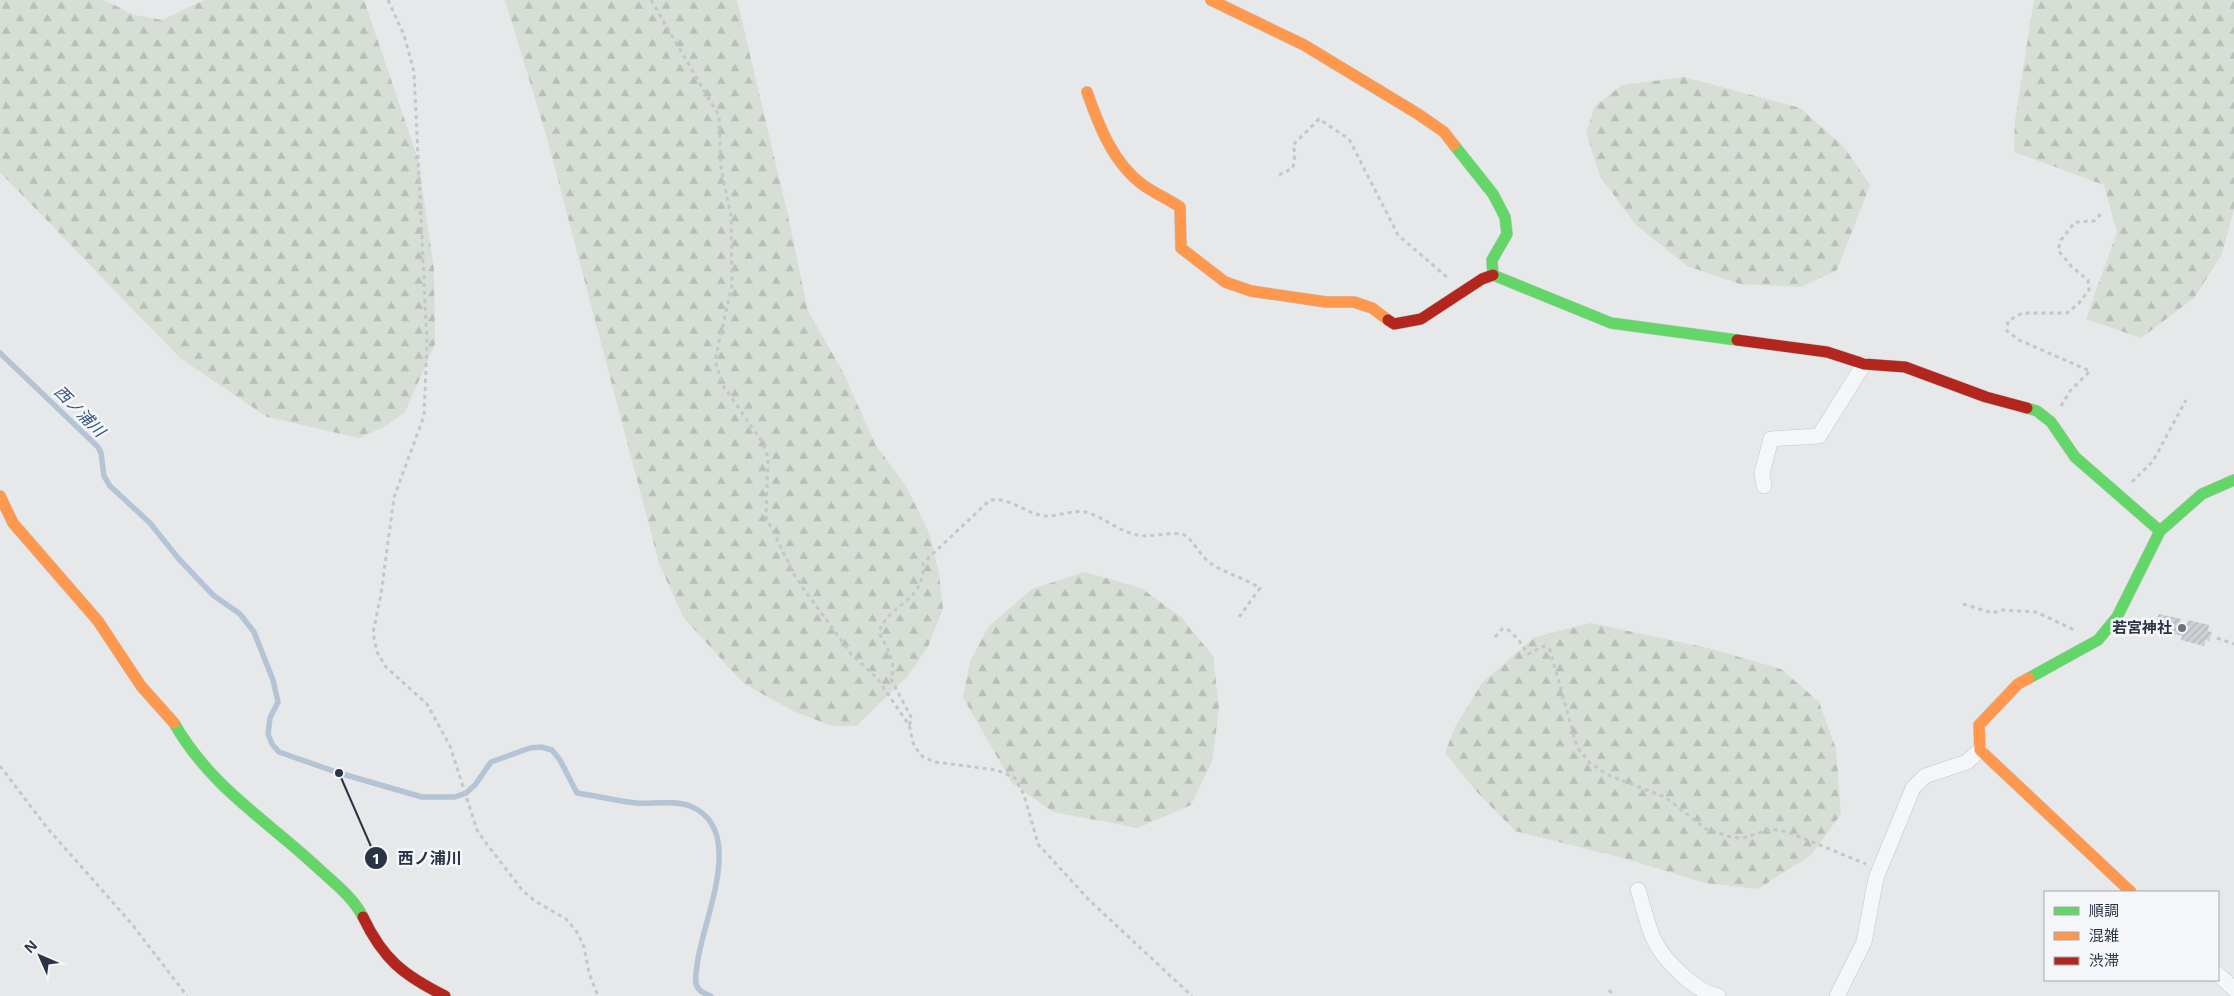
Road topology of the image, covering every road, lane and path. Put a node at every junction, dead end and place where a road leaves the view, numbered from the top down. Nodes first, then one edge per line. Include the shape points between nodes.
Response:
1 (388, 0) edge
2 (651, 0) edge
3 (1211, 0) edge
4 (1087, 92) dead end
5 (1279, 175) dead end
6 (2102, 213) dead end
7 (1493, 275) junction
8 (1464, 291) junction
9 (1864, 364) junction
10 (2186, 400) dead end
11 (2051, 422) junction
12 (2234, 480) edge
13 (1764, 486) dead end
14 (2119, 495) junction
15 (0, 496) edge
16 (2160, 531) junction
17 (1963, 604) dead end
18 (1239, 616) dead end
19 (1495, 637) dead end
20 (2217, 638) dead end
21 (2098, 640) junction
22 (2234, 644) edge
23 (909, 725) junction
24 (1980, 750) junction
25 (0, 766) edge
26 (1886, 855) junction
27 (1638, 890) dead end
28 (2130, 891) edge
29 (2219, 975) edge
30 (1609, 990) dead end
31 (2234, 990) edge
32 (187, 996) edge
33 (445, 996) edge
34 (598, 996) edge
35 (1192, 996) edge
36 (1614, 996) edge
37 (1718, 996) edge
38 (1837, 996) edge

1 - 34 path via 404,35 414,72 427,343 424,416 394,497 373,633 377,652 386,667 427,704 450,746 478,830 523,891 566,919 577,932
2 - 23 path via 719,116 721,168 731,216 732,285 715,360 722,384 761,440 768,456 766,517 796,578 851,654 877,678
3 - 7 street via 1304,45 1444,132 1493,194 1505,217 1507,234 1492,260
4 - 8 street via 1111,148 1142,184 1180,207 1183,217 1181,248 1224,282 1251,291 1326,302 1354,302 1372,308 1394,324 1421,318
5 - 8 path via 1293,168 1293,145 1317,119 1334,128 1349,139 1398,235
6 - 11 path via 2094,221 2075,222 2058,250 2088,280 2089,290 2079,303 2067,313 2022,313 2008,321 2007,331 2020,340 2090,371 2070,391
7 - 8 street
7 - 9 street via 1611,324 1827,352
9 - 11 street via 1905,367 1986,397 2037,411
9 - 13 street via 1819,436 1771,439 1762,473
10 - 14 path via 2153,462
11 - 14 street via 2075,457
12 - 16 street via 2202,494
14 - 16 street
15 - 33 street via 14,523 98,621 141,686 173,721 185,742 221,786 347,895 360,911 374,942 394,965
16 - 21 street via 2117,617
17 - 21 path via 1992,613 2001,610 2036,612
18 - 23 path via 1260,588 1212,564 1186,535 1138,536 1082,511 1042,516 999,498 990,500 923,563 924,577 920,587 882,624 879,633 890,652 894,670 891,679 912,719
19 - 26 path via 1502,629 1508,629 1528,654 1544,646 1550,650 1577,747 1590,763 1608,775 1665,797 1706,829 1731,837 1743,838 1771,829 1788,832 1863,863 1869,864 1880,854
20 - 22 path
21 - 24 street via 2018,684 1978,725
23 - 35 path via 914,746 923,757 935,762 997,770 1015,778 1024,795 1038,844 1089,900
24 - 26 street via 1967,762 1925,776 1913,788
24 - 28 street
25 - 32 path via 48,829 131,923
26 - 38 street via 1876,878 1864,942
27 - 37 street via 1652,937 1676,970 1708,994
29 - 31 street
30 - 36 path

